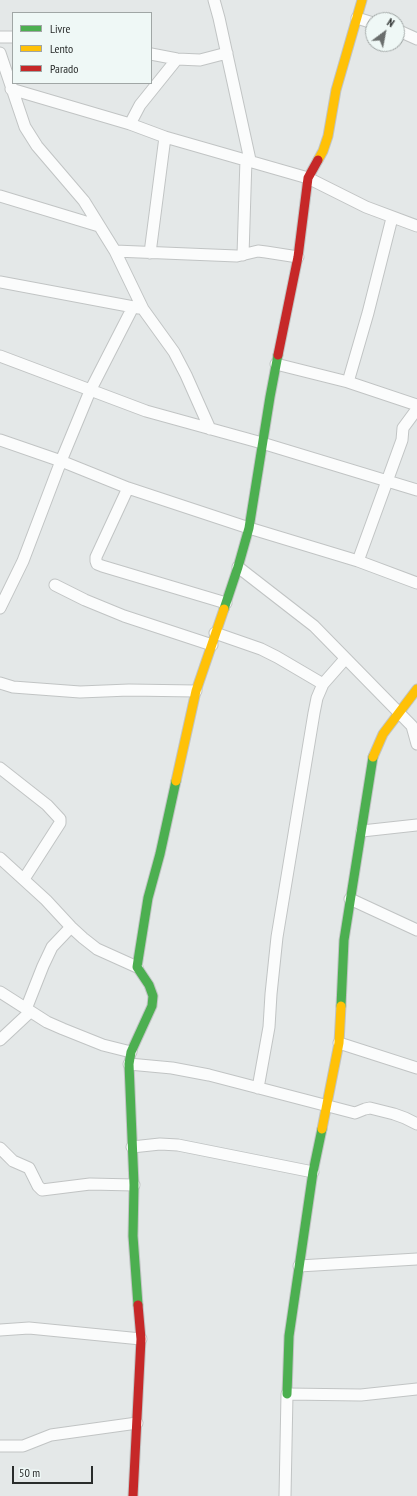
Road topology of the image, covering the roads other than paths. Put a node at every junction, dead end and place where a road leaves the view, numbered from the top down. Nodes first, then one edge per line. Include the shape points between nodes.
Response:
1 (214, 0) edge
2 (362, 0) edge
3 (357, 18) junction
4 (365, 20) edge
5 (405, 34) edge
6 (0, 37) edge
7 (12, 37) edge
8 (417, 39) edge
9 (0, 53) edge
10 (227, 53) junction
11 (152, 54) edge
12 (177, 59) junction
13 (11, 89) junction
14 (130, 124) junction
15 (165, 137) junction
16 (248, 160) junction
17 (308, 178) junction
18 (0, 196) edge
19 (392, 218) junction
20 (99, 226) junction
21 (417, 226) edge
22 (115, 251) junction
23 (150, 253) junction
24 (244, 255) junction
25 (298, 257) junction
26 (0, 282) edge
27 (138, 308) junction
28 (0, 356) edge
29 (276, 364) junction
30 (348, 382) junction
31 (90, 391) junction
32 (417, 405) edge
33 (417, 409) edge
34 (210, 429) junction
35 (0, 440) edge
36 (262, 442) junction
37 (61, 461) junction
38 (388, 481) junction
39 (128, 488) junction
40 (417, 490) edge
41 (249, 528) junction
42 (358, 561) junction
43 (238, 567) junction
44 (417, 583) edge
45 (55, 585) dead end
46 (226, 603) junction
47 (0, 608) edge
48 (216, 634) junction
49 (212, 645) junction
50 (345, 659) junction
51 (0, 684) edge
52 (323, 684) junction
53 (417, 689) edge
54 (196, 691) junction
55 (399, 714) junction
56 (415, 727) edge
57 (417, 744) edge
58 (0, 768) edge
59 (417, 825) edge
60 (362, 831) junction
61 (0, 858) edge
62 (24, 879) junction
63 (350, 899) junction
64 (70, 927) junction
65 (417, 930) edge
66 (137, 967) junction
67 (0, 992) edge
68 (28, 1011) junction
69 (0, 1040) edge
70 (340, 1043) junction
71 (131, 1052) junction
72 (130, 1064) junction
73 (417, 1068) edge
74 (258, 1088) junction
75 (327, 1106) junction
76 (417, 1124) edge
77 (132, 1147) junction
78 (0, 1148) edge
79 (313, 1172) junction
80 (134, 1185) junction
81 (417, 1259) edge
82 (299, 1266) junction
83 (0, 1330) edge
84 (141, 1339) junction
85 (417, 1389) edge
86 (287, 1394) junction
87 (137, 1423) junction
88 (0, 1446) edge
89 (133, 1496) edge
90 (285, 1496) edge

1 - 10 street
2 - 3 street
3 - 4 street
3 - 17 street via 336,90 328,136
5 - 8 street
6 - 7 street
9 - 13 street
10 - 12 street via 207,59
10 - 16 street
11 - 12 street
12 - 14 street via 140,105
13 - 14 street
13 - 20 street via 24,127 84,201
14 - 15 street
15 - 16 street
15 - 23 street
16 - 17 street
16 - 24 street
17 - 19 street
17 - 25 street
18 - 20 street
19 - 21 street
19 - 30 street
20 - 22 street
22 - 23 street
22 - 27 street
23 - 24 street
24 - 25 street via 266,252
25 - 29 street
26 - 27 street
27 - 31 street
27 - 34 street via 174,352
28 - 31 street
29 - 30 street
29 - 36 street
30 - 32 street
31 - 34 street via 146,411
31 - 37 street
33 - 38 street via 403,428 402,440
34 - 36 street
35 - 37 street
36 - 38 street
36 - 41 street
37 - 39 street
37 - 47 street via 23,561
38 - 40 street
38 - 42 street
39 - 41 street
39 - 46 street via 96,557 97,564
41 - 42 street
41 - 43 street
42 - 44 street
43 - 46 street
43 - 50 street via 314,626
45 - 49 street via 124,616
46 - 48 street
48 - 49 street
48 - 52 street via 261,649
49 - 54 street
50 - 52 street
50 - 55 street
51 - 54 street via 80,692
52 - 74 street via 314,713 277,937 269,1027
53 - 55 street
54 - 66 street via 148,898
55 - 56 street
55 - 60 street via 388,725 373,757
56 - 57 street
58 - 62 street via 47,805 60,819 60,823
59 - 60 street
60 - 63 street
61 - 62 street
62 - 64 street
63 - 65 street
63 - 70 street via 344,940
64 - 66 street via 97,949
64 - 68 street via 52,948 43,966
66 - 71 street via 153,996 152,1006
67 - 68 street
68 - 69 street
68 - 71 street via 80,1036
70 - 73 street
70 - 75 street
71 - 72 street
72 - 74 street via 172,1068
72 - 77 street
74 - 75 street
75 - 76 street via 355,1114 370,1108 394,1114
75 - 79 street
77 - 79 street via 178,1145
77 - 80 street
78 - 80 street via 13,1161 29,1168 42,1190 90,1184
79 - 82 street
80 - 84 street via 133,1236
81 - 82 street
82 - 86 street via 289,1336
83 - 84 street via 29,1328
84 - 87 street
85 - 86 street via 362,1395
86 - 90 street
87 - 88 street via 50,1435 23,1446
87 - 89 street

